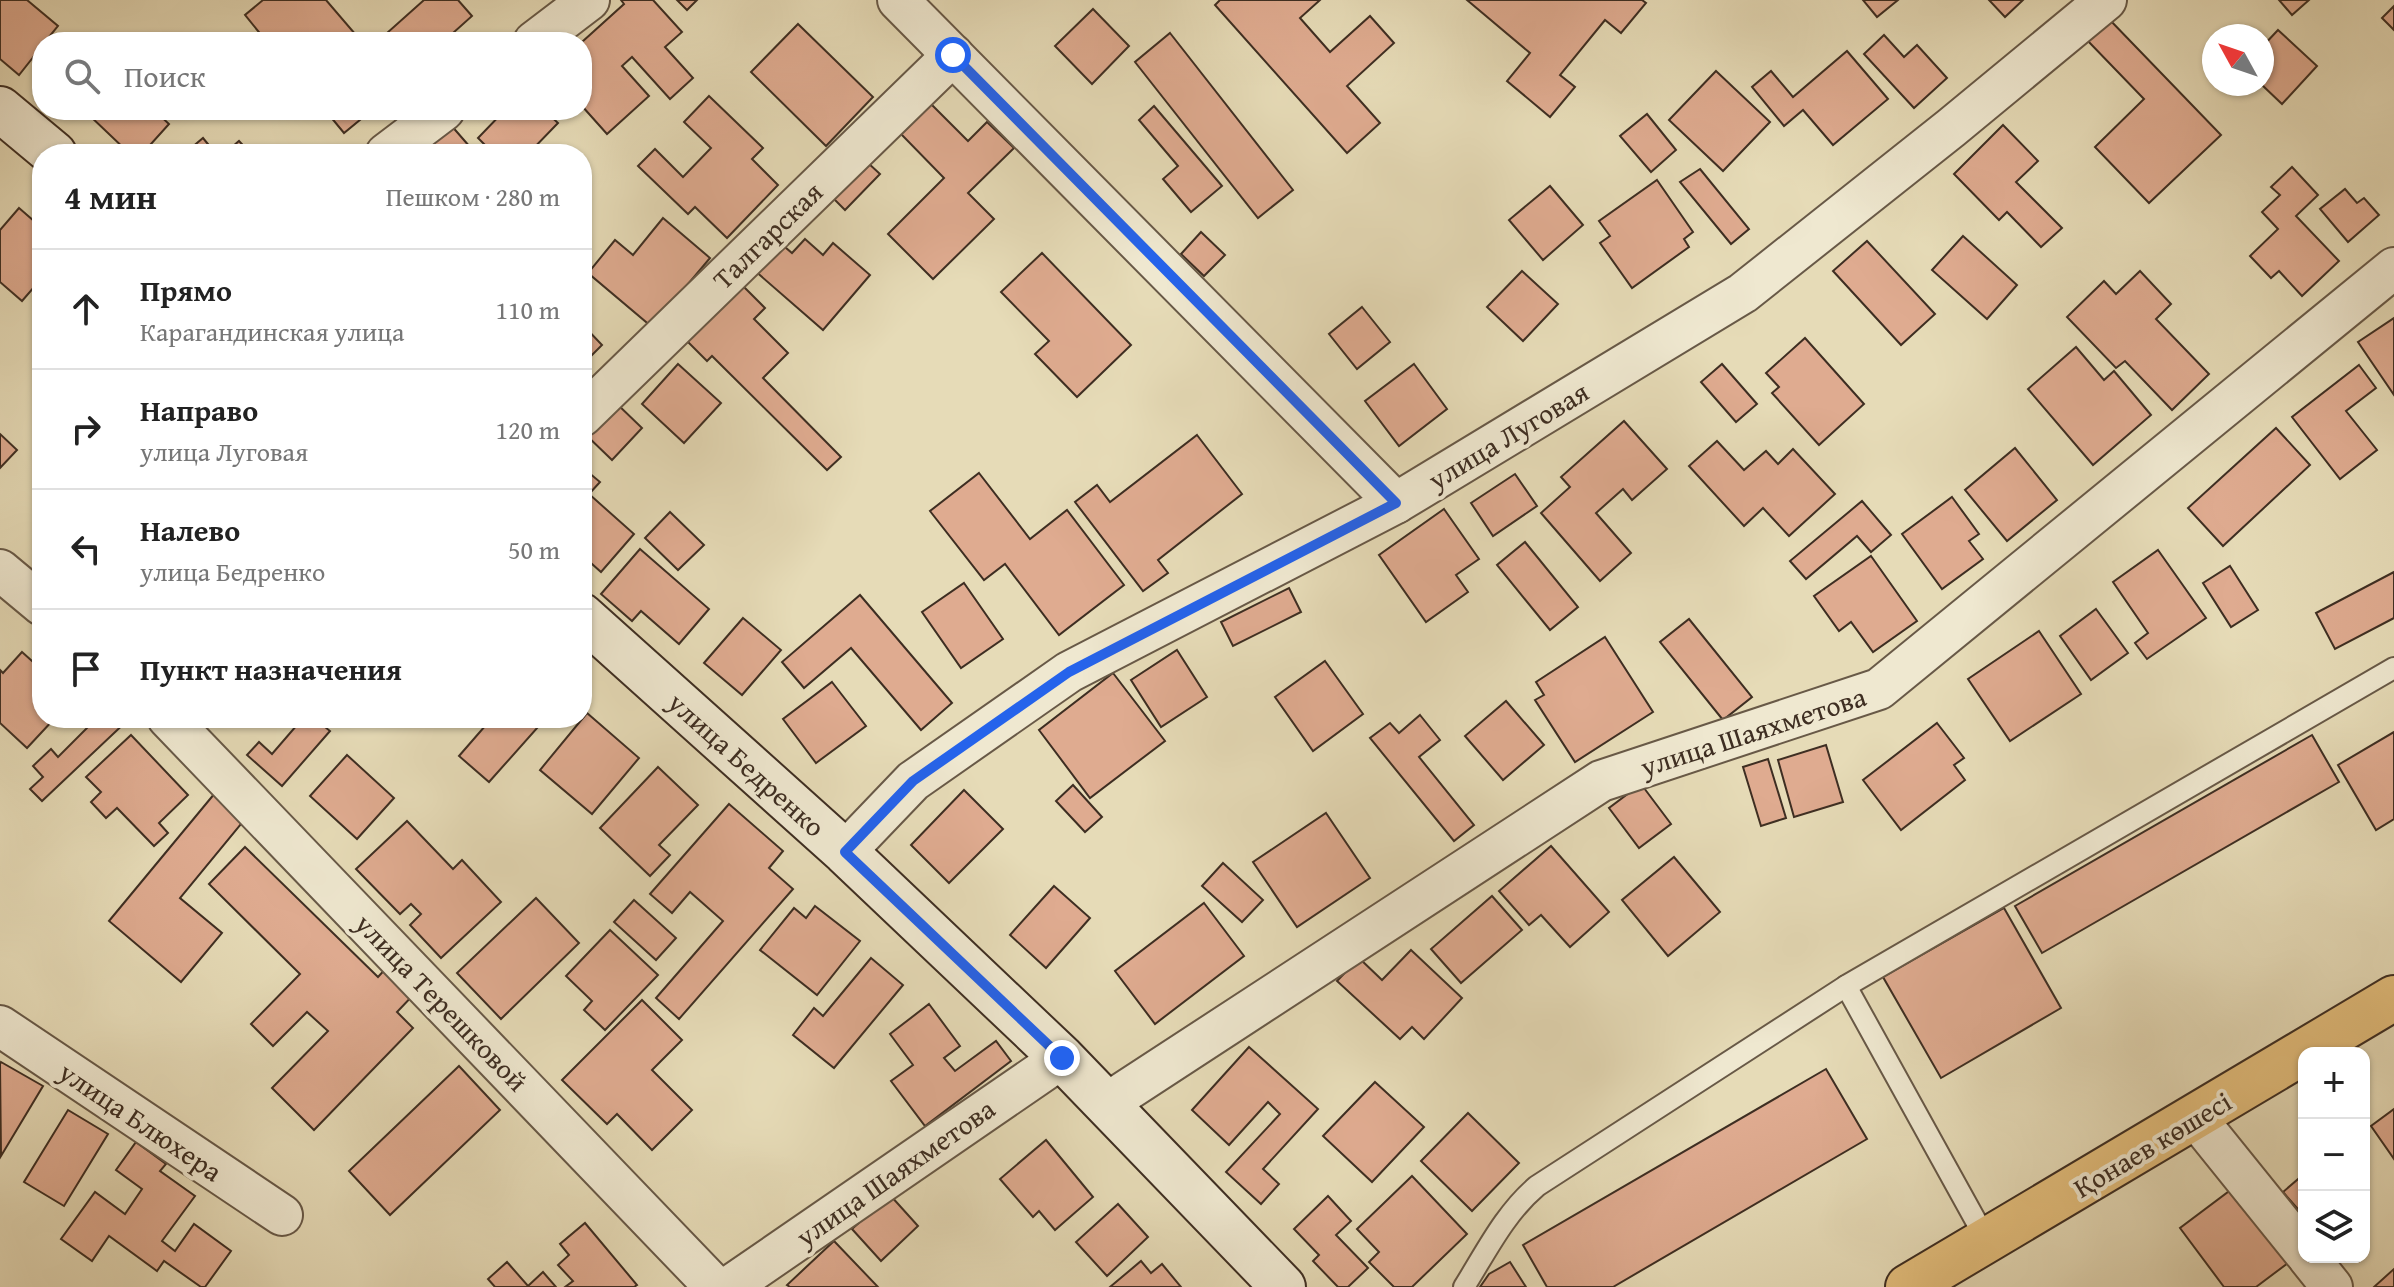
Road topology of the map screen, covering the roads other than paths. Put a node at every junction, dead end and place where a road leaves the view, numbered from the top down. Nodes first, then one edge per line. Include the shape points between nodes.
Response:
1 (589, 0) edge
2 (898, 0) edge
3 (2106, 0) edge
4 (547, 32) edge
5 (953, 55) junction
6 (0, 109) edge
7 (431, 120) edge
8 (42, 144) edge
9 (399, 144) edge
10 (2394, 268) edge
11 (592, 406) edge
12 (1396, 503) junction
13 (0, 570) edge
14 (32, 597) edge
15 (592, 625) edge
16 (2394, 668) edge
17 (178, 728) edge
18 (845, 852) junction
19 (1846, 986) junction
20 (2394, 998) edge
21 (0, 1026) edge
22 (1062, 1058) junction
23 (1106, 1104) junction
24 (2196, 1118) junction
25 (282, 1215) dead end
26 (1987, 1241) junction
27 (2298, 1245) edge
28 (2313, 1263) edge
29 (715, 1287) edge
30 (729, 1287) edge
31 (1283, 1287) edge
32 (1464, 1287) edge
33 (1908, 1287) edge
34 (2332, 1287) edge

1 - 4 street
2 - 5 street
3 - 12 street, улица Луговая via 1743,293
5 - 11 street, Талгарская
5 - 12 street
6 - 8 street
7 - 9 street
10 - 23 street, улица Шаяхметова via 1879,689 1601,781
12 - 18 street, улица Луговая via 1069,672 913,781
13 - 14 street
15 - 18 street, улица Бедренко
16 - 19 lane
17 - 29 street, улица Терешковой
18 - 22 street, улица Бедренко
19 - 26 lane
19 - 32 lane via 1537,1186 1508,1216
20 - 24 main road, Қонаев көшесі
21 - 25 street, улица Блюхера
22 - 23 street, улица Бедренко
22 - 30 street, улица Шаяхметова
23 - 31 street, улица Бедренко
24 - 26 main road, Қонаев көшесі
24 - 27 street
26 - 33 main road, Қонаев көшесі
28 - 34 street

